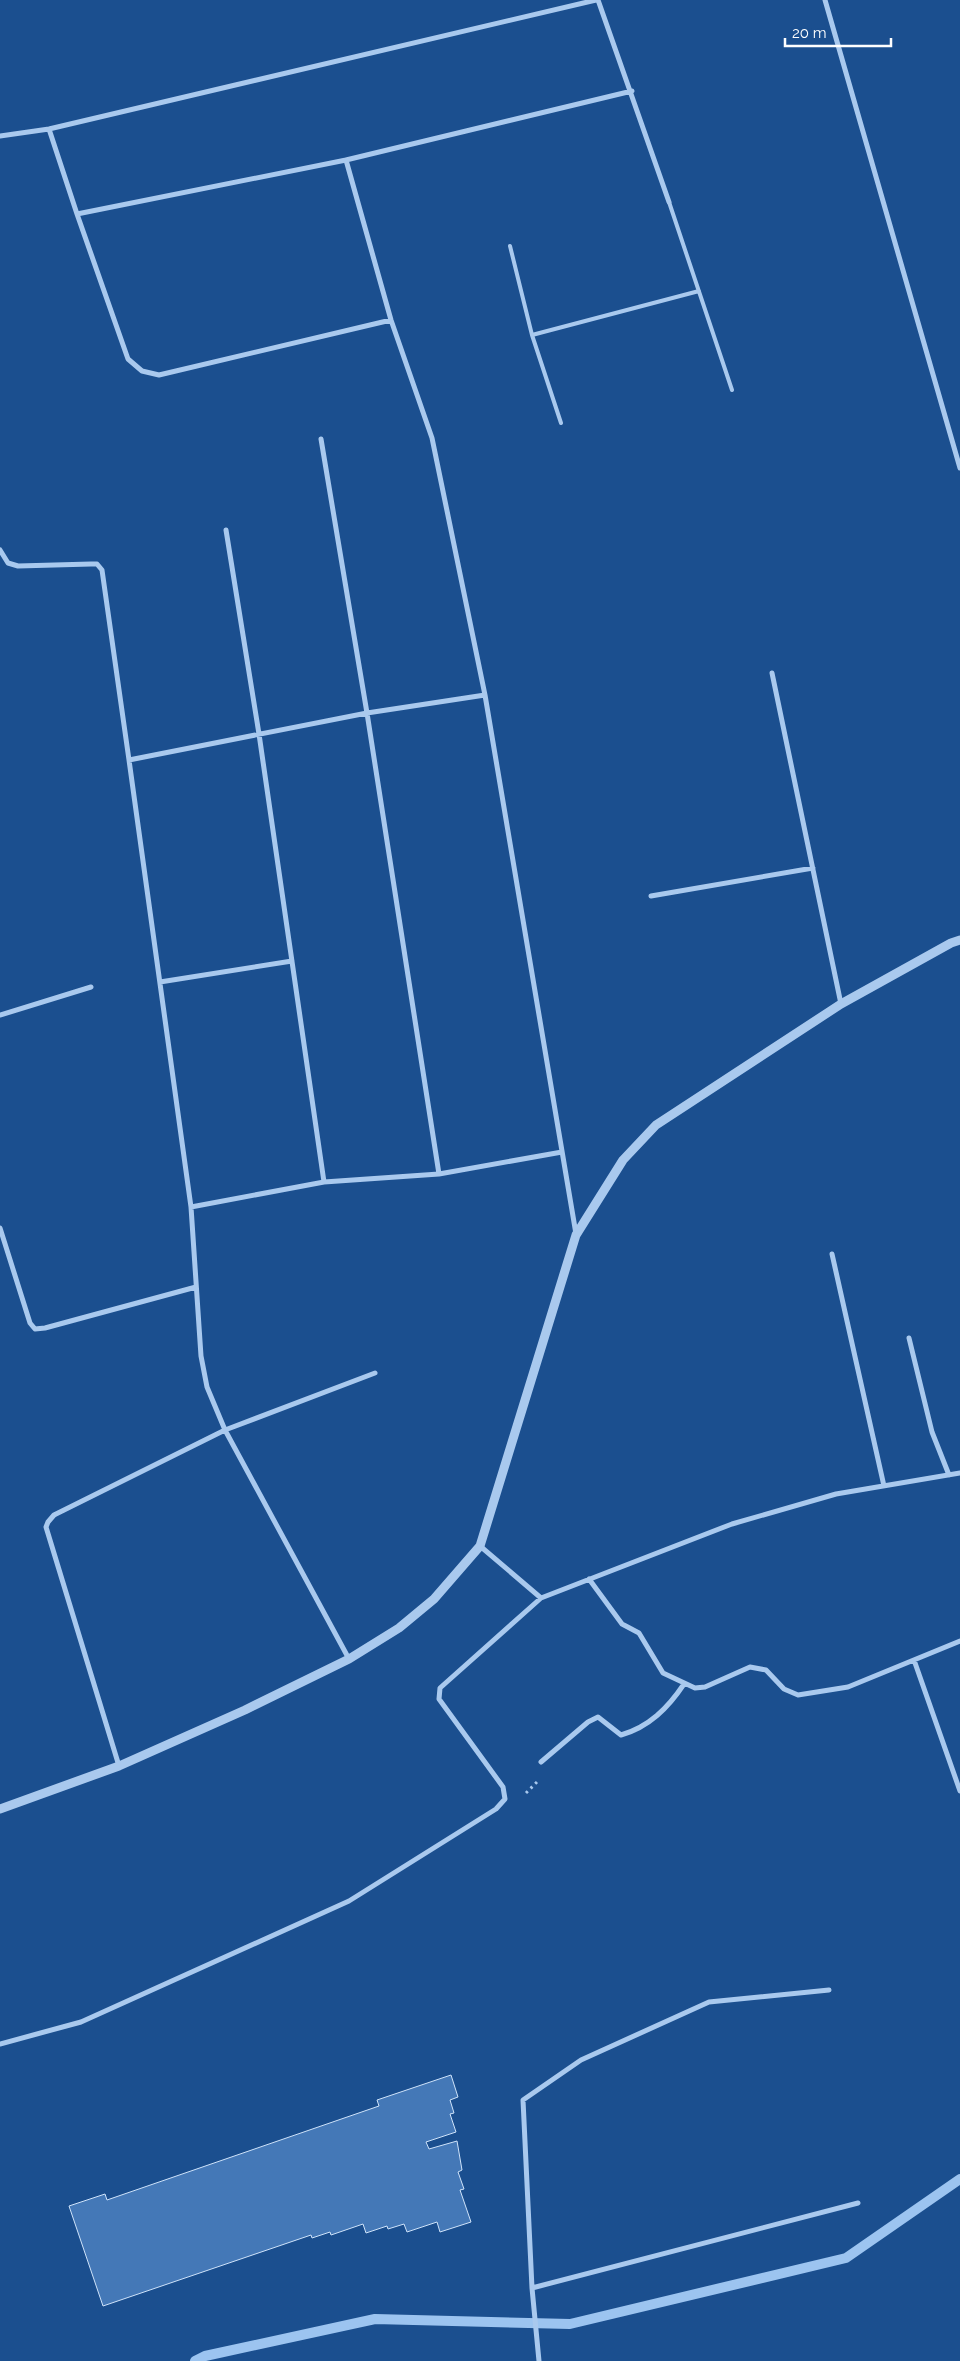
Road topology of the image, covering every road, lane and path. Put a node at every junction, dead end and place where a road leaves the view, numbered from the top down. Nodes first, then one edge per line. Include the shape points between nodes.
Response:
1 (597, 0) edge
2 (825, 0) edge
3 (632, 91) junction
4 (49, 129) junction
5 (0, 136) edge
6 (346, 160) junction
7 (669, 202) joint
8 (77, 214) junction
9 (510, 246) dead end
10 (699, 291) junction
11 (391, 320) junction
12 (532, 335) junction
13 (732, 390) dead end
14 (562, 423) dead end
15 (321, 438) dead end
16 (960, 468) edge
17 (226, 530) dead end
18 (0, 550) edge
19 (772, 673) dead end
20 (485, 695) junction
21 (367, 713) junction
22 (259, 734) junction
23 (129, 760) junction
24 (812, 868) junction
25 (650, 896) dead end
26 (960, 940) edge
27 (292, 961) junction
28 (160, 982) junction
29 (91, 987) dead end
30 (841, 1004) junction
31 (0, 1015) edge
32 (562, 1152) junction
33 (438, 1174) junction
34 (324, 1182) junction
35 (191, 1207) junction
36 (0, 1228) edge
37 (576, 1235) junction
38 (832, 1254) dead end
39 (196, 1287) junction
40 (909, 1338) dead end
41 (375, 1373) dead end
42 (225, 1430) junction
43 (960, 1473) edge
44 (949, 1475) junction
45 (884, 1486) junction
46 (480, 1546) junction
47 (589, 1579) junction
48 (541, 1598) junction
49 (960, 1641) edge
50 (349, 1659) junction
51 (914, 1660) junction
52 (684, 1684) junction
53 (541, 1762) joint
54 (119, 1766) junction
55 (960, 1790) edge
56 (505, 1799) junction
57 (0, 1809) edge
58 (830, 1990) dead end
59 (0, 2044) edge
60 (858, 2203) dead end
61 (532, 2288) junction
62 (539, 2361) edge

1 - 3 street
1 - 4 street
2 - 16 street
3 - 6 street
3 - 7 street
4 - 5 street
4 - 8 street
6 - 8 street
6 - 11 street
7 - 10 lane
8 - 11 street via 128,358 142,371 159,375
9 - 12 lane
10 - 12 lane
10 - 13 lane
11 - 20 street via 432,438
12 - 14 lane
15 - 21 street
17 - 22 street
18 - 23 street via 8,563 18,566 97,564 102,570
19 - 24 street
20 - 21 street
20 - 32 street
21 - 22 street
21 - 33 street
22 - 23 street
22 - 27 street
23 - 28 street
24 - 25 street
24 - 30 street
26 - 30 street
27 - 28 street
27 - 34 street
28 - 35 street
29 - 31 street
30 - 37 street via 656,1125 623,1160
32 - 33 street
32 - 37 street
33 - 34 street
34 - 35 street
35 - 39 street
36 - 39 street via 30,1323 35,1328
37 - 46 street
38 - 45 street
39 - 42 street via 201,1356 208,1387
40 - 44 street via 932,1432
41 - 42 street
42 - 50 street
42 - 54 street via 54,1514 46,1527
43 - 44 street
44 - 45 street
45 - 47 street via 836,1494 732,1524
46 - 48 street
46 - 50 street via 434,1598 399,1628
47 - 48 street
47 - 52 street via 622,1624 639,1632 664,1673
48 - 56 street via 438,1693 439,1699 503,1787
49 - 51 street
50 - 54 street
51 - 52 street via 848,1687 798,1695 784,1689 766,1670 750,1667 705,1687
51 - 55 street
52 - 53 street via 671,1704 639,1730 621,1734 598,1717
53 - 56 path via 537,1784 518,1797
54 - 57 street
56 - 59 street via 496,1809 350,1901 81,2022
58 - 61 street via 709,2002 581,2060 523,2100
60 - 61 street
61 - 62 street

